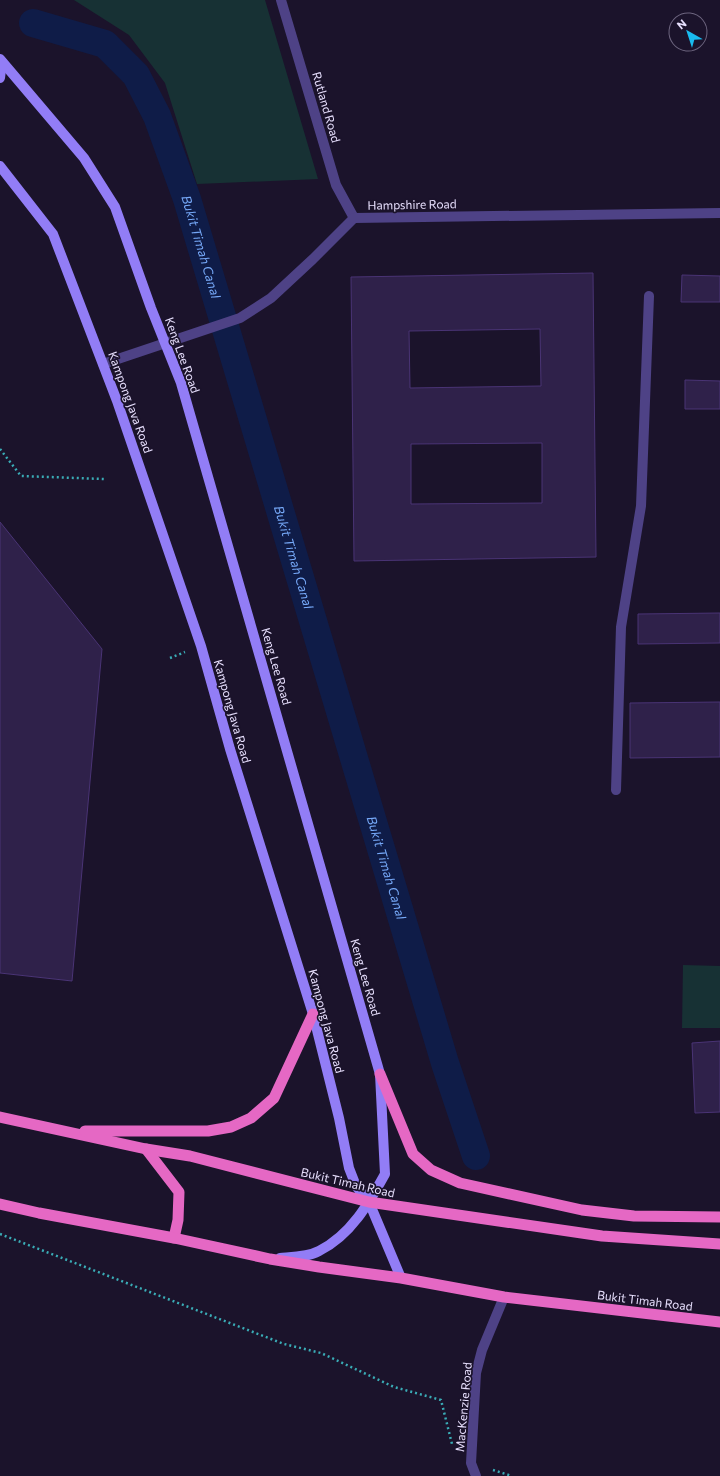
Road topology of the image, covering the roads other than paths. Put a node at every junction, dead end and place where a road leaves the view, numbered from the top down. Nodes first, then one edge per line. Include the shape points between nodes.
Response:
1 (281, 0) edge
2 (1, 61) edge
3 (0, 78) edge
4 (0, 166) edge
5 (720, 213) edge
6 (354, 218) junction
7 (649, 296) dead end
8 (165, 343) junction
9 (103, 364) junction
10 (616, 790) dead end
11 (313, 1014) junction
12 (380, 1074) junction
13 (0, 1117) edge
14 (63, 1131) junction
15 (146, 1149) junction
16 (369, 1202) junction
17 (0, 1204) edge
18 (720, 1217) edge
19 (174, 1238) junction
20 (720, 1244) edge
21 (270, 1259) junction
22 (401, 1278) junction
23 (504, 1297) junction
24 (720, 1322) edge
25 (476, 1476) edge

1 - 6 street, Rutland Road via 336,185
2 - 3 main road
2 - 8 main road, Keng Lee Road via 84,158 115,207
4 - 9 main road, Kampong Java Road via 53,234
5 - 6 street, Hampshire Road
6 - 8 street, Hampshire Road via 271,298 240,318
7 - 10 street via 641,506 621,627
8 - 9 street, Hampshire Road
8 - 12 main road, Keng Lee Road via 181,383
9 - 11 main road, Kampong Java Road via 201,646 230,749
11 - 14 highway via 274,1098 250,1118 231,1127 208,1131
11 - 16 main road, Kampong Java Road via 349,1168 356,1186
12 - 16 main road, Keng Lee Road via 385,1174
12 - 18 highway via 413,1154 431,1170 460,1183 582,1210 634,1216
13 - 14 highway, Bukit Timah Road
14 - 15 highway, Bukit Timah Road
15 - 16 highway, Bukit Timah Road via 190,1156
15 - 19 highway via 179,1192 178,1220
16 - 20 highway, Bukit Timah Road via 602,1236
16 - 21 main road, Keng Lee Road via 353,1225 318,1252
16 - 22 main road, Kampong Java Road
17 - 19 highway, Bukit Timah Road
19 - 21 highway, Bukit Timah Road
21 - 22 highway, Bukit Timah Road
22 - 23 highway, Bukit Timah Road
23 - 24 highway, Bukit Timah Road
23 - 25 street, MacKenzie Road via 482,1350 476,1373 471,1463

